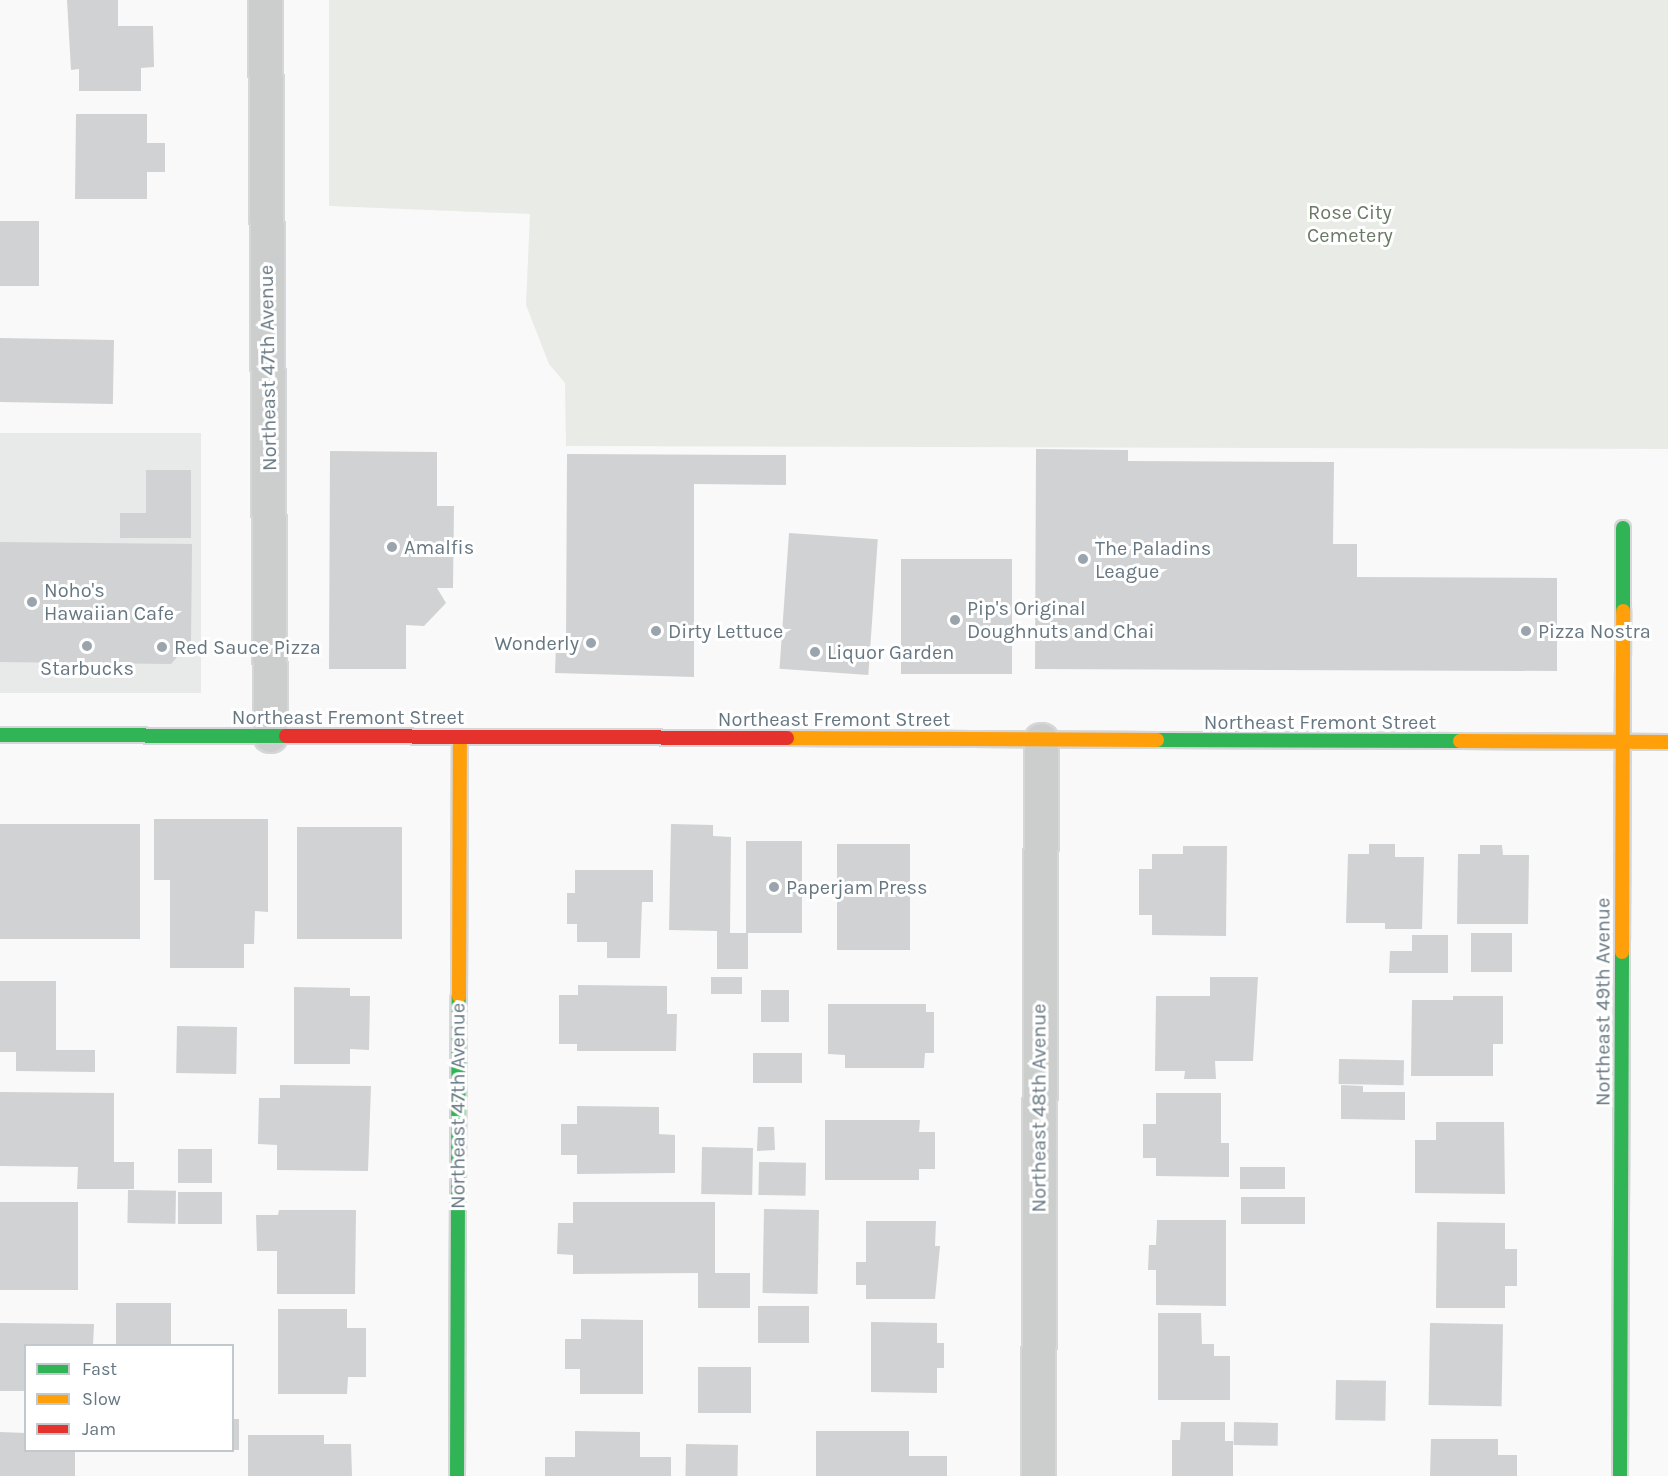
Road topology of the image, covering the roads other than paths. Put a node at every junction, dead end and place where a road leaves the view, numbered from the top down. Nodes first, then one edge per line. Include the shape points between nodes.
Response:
1 (265, 0) edge
2 (1623, 528) dead end
3 (0, 735) edge
4 (270, 735) junction
5 (460, 737) junction
6 (1041, 740) junction
7 (1622, 742) junction
8 (1668, 742) edge
9 (457, 1476) edge
10 (1038, 1476) edge
11 (1620, 1476) edge

1 - 4 street, Northeast 47th Avenue
2 - 7 street, Northeast 49th Avenue
3 - 4 street, Northeast Fremont Street
4 - 5 street, Northeast Fremont Street
5 - 6 street, Northeast Fremont Street
5 - 9 street, Northeast 47th Avenue
6 - 7 street, Northeast Fremont Street
6 - 10 street, Northeast 48th Avenue
7 - 8 street, Northeast Fremont Street
7 - 11 street, Northeast 49th Avenue

